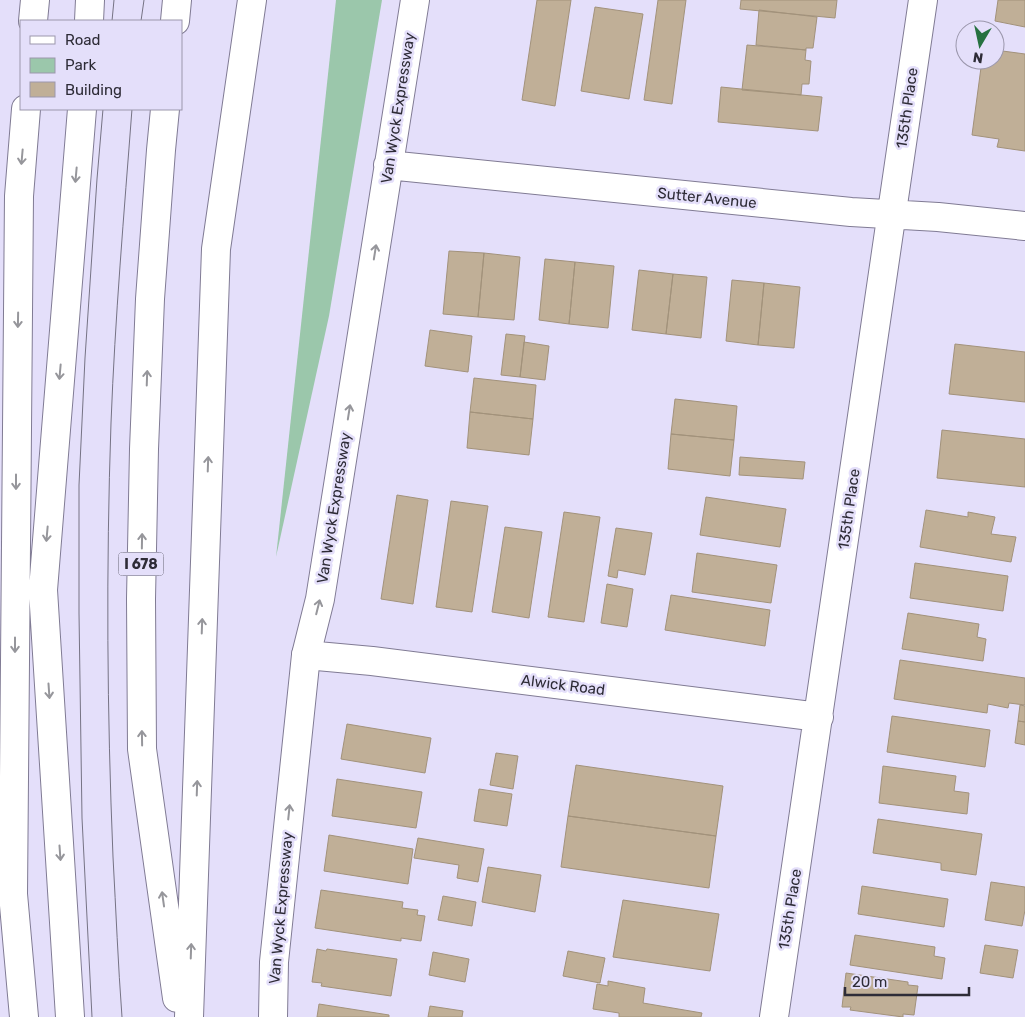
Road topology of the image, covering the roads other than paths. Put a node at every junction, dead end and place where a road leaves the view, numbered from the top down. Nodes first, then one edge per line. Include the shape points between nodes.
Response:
1 (35, 0) edge
2 (90, 0) edge
3 (177, 0) edge
4 (252, 0) edge
5 (416, 0) edge
6 (923, 0) edge
7 (33, 20) edge
8 (89, 20) edge
9 (174, 20) edge
10 (26, 110) edge
11 (82, 110) edge
12 (165, 110) edge
13 (388, 165) junction
14 (891, 214) junction
15 (1025, 226) edge
16 (306, 655) junction
17 (819, 717) junction
18 (24, 1017) edge
19 (70, 1017) edge
20 (179, 1017) edge
21 (189, 1017) edge
22 (273, 1017) edge
23 (774, 1017) edge

1 - 7 main road
2 - 8 main road
3 - 9 main road
21 -> 4 main road via 216,249
5 - 13 main road, Van Wyck Expressway
6 - 14 main road, 135th Place
10 -> 18 main road via 19,196 13,894
11 -> 19 main road via 43,590
20 -> 12 main road, I 678 via 142,750 140,599 144,449 150,299
13 - 14 main road, Sutter Avenue
16 -> 13 main road, Van Wyck Expressway via 320,599
14 - 15 main road, Sutter Avenue
14 - 17 main road, 135th Place
16 - 17 main road, Alwick Road
22 -> 16 main road, Van Wyck Expressway via 274,962
17 - 23 main road, 135th Place

